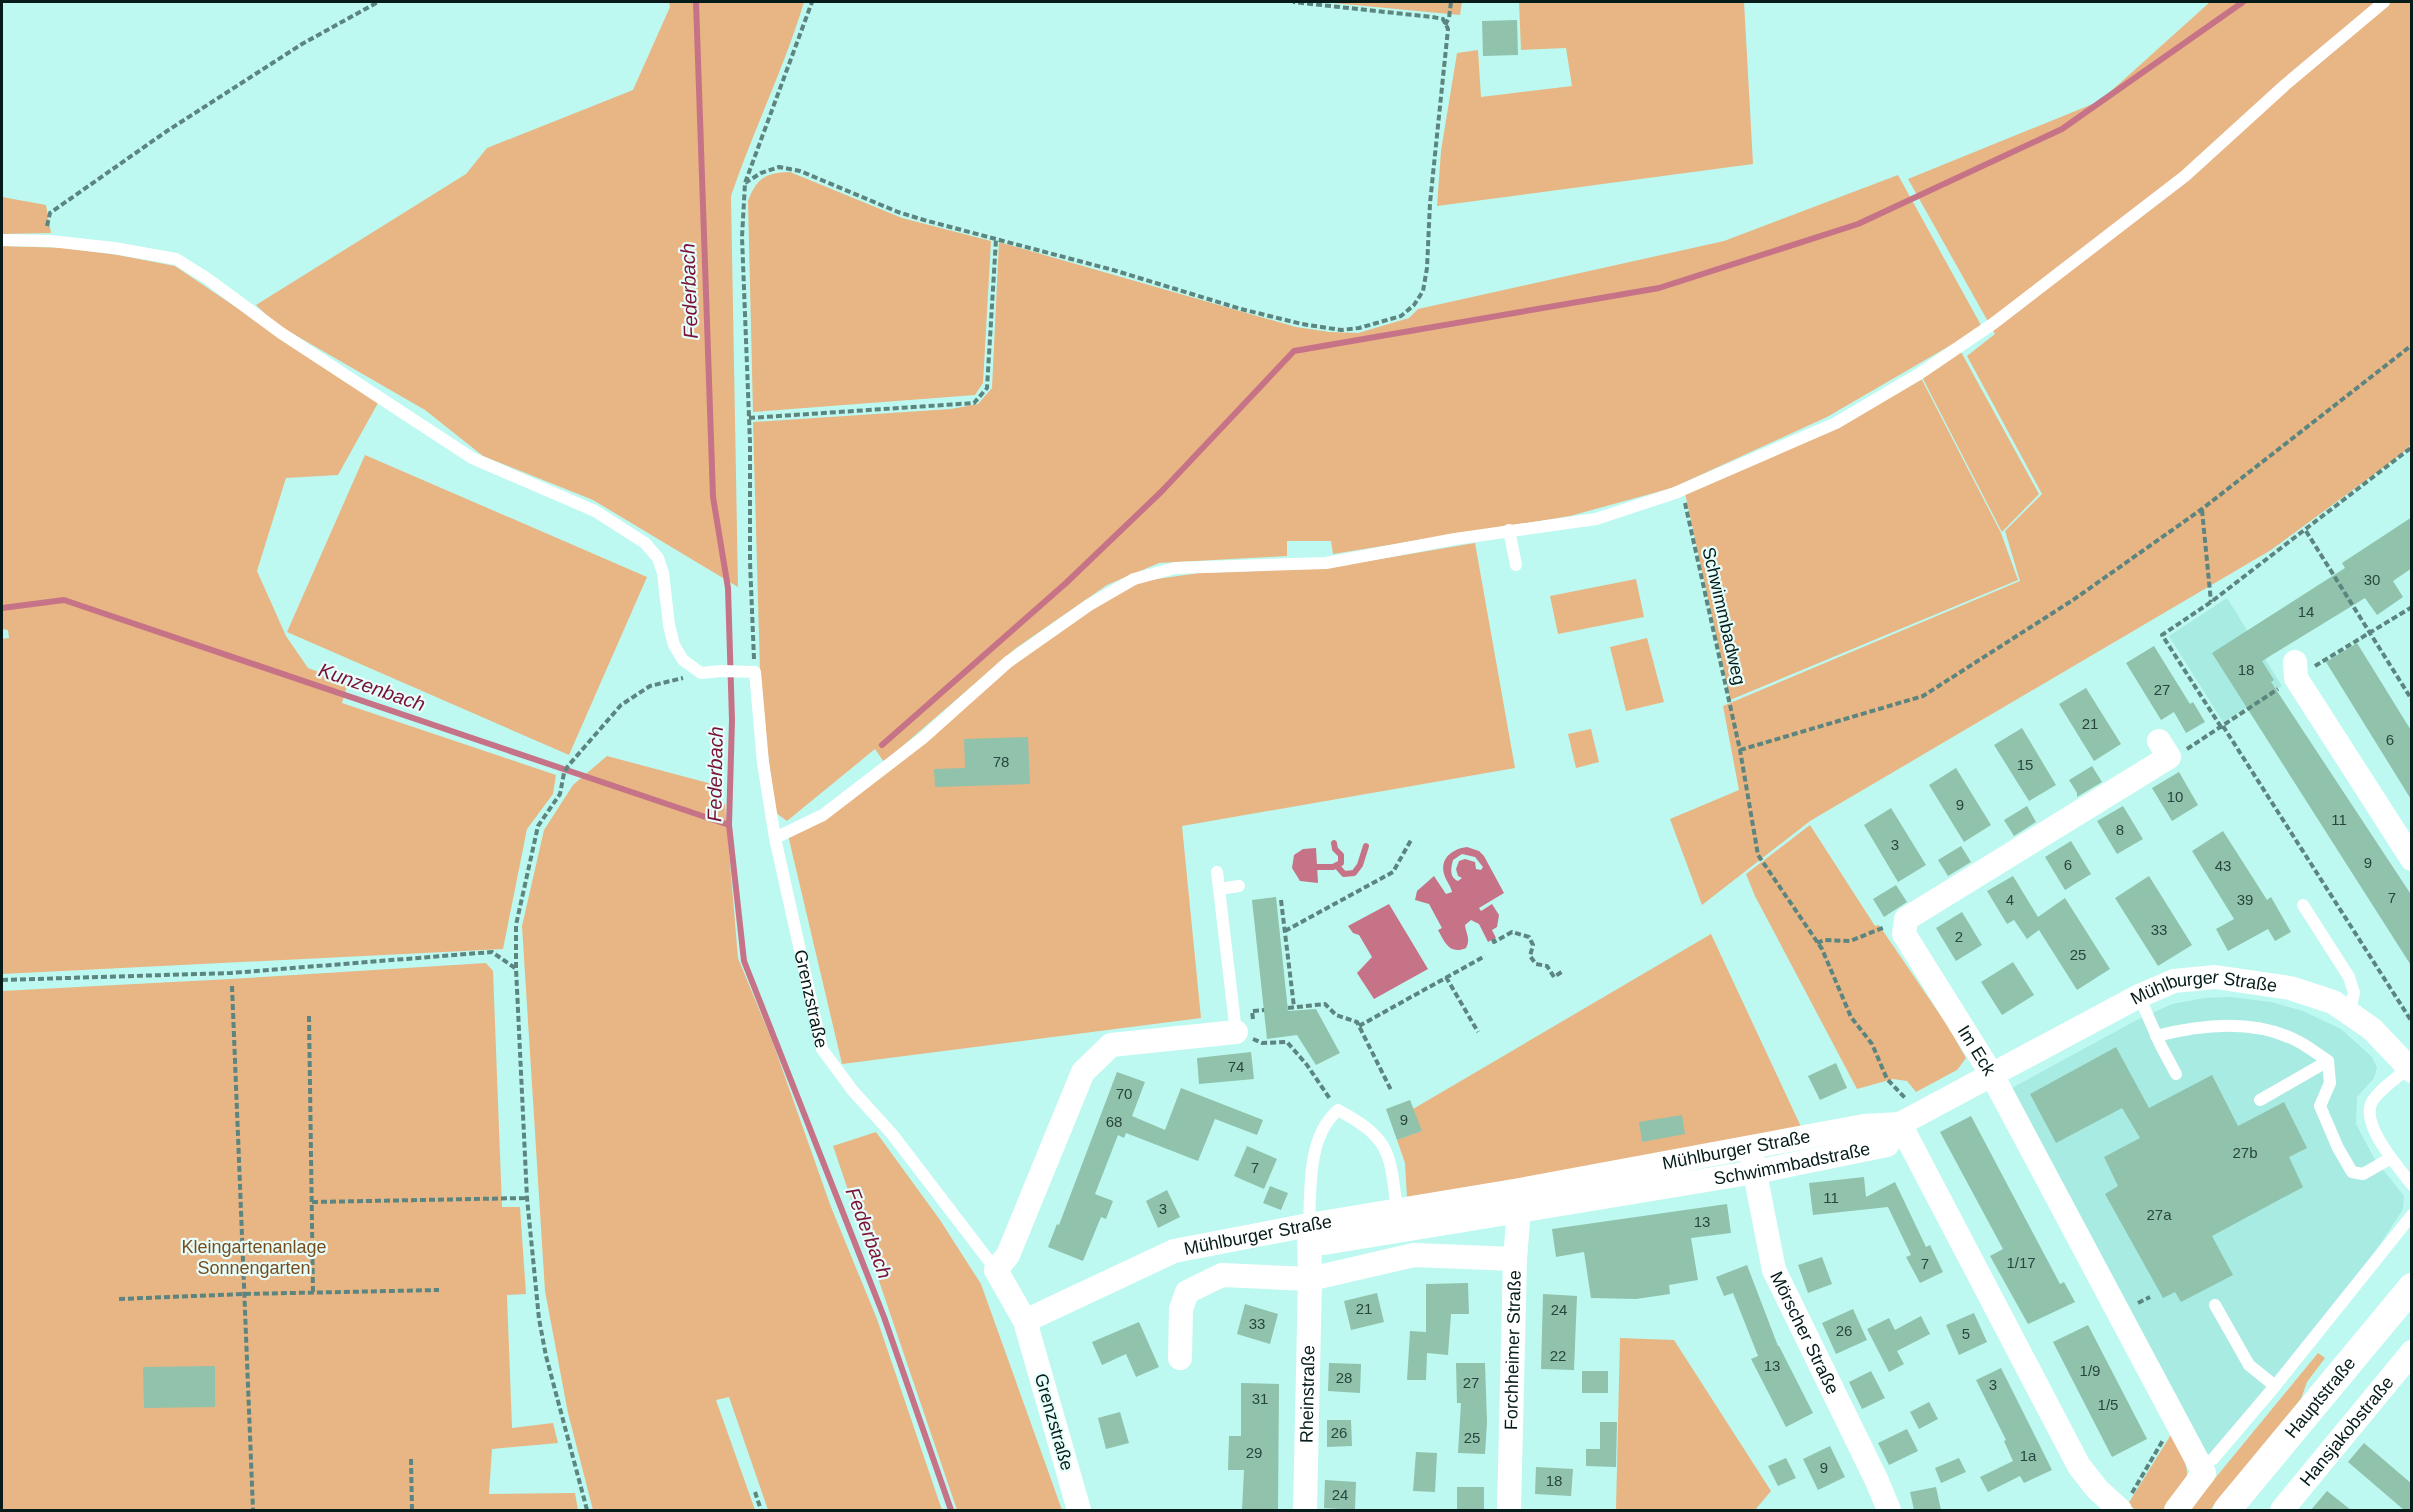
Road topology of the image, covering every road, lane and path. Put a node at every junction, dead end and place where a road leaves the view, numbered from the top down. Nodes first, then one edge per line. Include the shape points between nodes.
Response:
1 (378, 2) edge
2 (812, 2) edge
3 (1293, 2) edge
4 (1452, 2) edge
5 (2384, 2) edge
6 (1445, 25) junction
7 (745, 183) junction
8 (996, 239) junction
9 (2, 240) edge
10 (43, 241) junction
11 (2412, 345) edge
12 (749, 418) junction
13 (2412, 447) edge
14 (1675, 493) junction
15 (2202, 509) junction
16 (1509, 530) junction
17 (2306, 531) junction
18 (1516, 565) dead end
19 (2211, 602) junction
20 (2412, 607) edge
21 (2370, 634) junction
22 (2295, 670) junction
23 (748, 671) junction
24 (701, 673) junction
25 (2412, 700) edge
26 (2222, 726) junction
27 (2164, 749) joint
28 (1740, 750) junction
29 (775, 838) junction
30 (1411, 840) dead end
31 (2412, 859) edge
32 (1216, 872) dead end
33 (1239, 886) dead end
34 (1218, 889) junction
35 (1281, 900) dead end
36 (2303, 905) dead end
37 (1905, 926) junction
38 (1285, 931) junction
39 (1493, 939) dead end
40 (1817, 943) junction
41 (1485, 956) dead end
42 (516, 968) junction
43 (1563, 971) dead end
44 (1446, 977) junction
45 (2, 980) edge
46 (232, 986) dead end
47 (2139, 996) junction
48 (1294, 1007) junction
49 (1288, 1008) dead end
50 (2349, 1013) junction
51 (309, 1016) dead end
52 (2412, 1022) edge
53 (1359, 1026) junction
54 (1236, 1032) junction
55 (1478, 1032) dead end
56 (2156, 1036) junction
57 (2328, 1062) junction
58 (2411, 1071) edge
59 (2176, 1074) dead end
60 (1992, 1075) junction
61 (1391, 1090) dead end
62 (2260, 1100) dead end
63 (1338, 1110) junction
64 (1909, 1118) junction
65 (1749, 1148) junction
66 (2391, 1158) junction
67 (1755, 1172) junction
68 (2412, 1185) edge
69 (527, 1198) junction
70 (1520, 1201) junction
71 (312, 1202) junction
72 (1397, 1211) junction
73 (2412, 1215) edge
74 (1309, 1225) junction
75 (1515, 1258) junction
76 (996, 1270) junction
77 (1310, 1280) junction
78 (2412, 1287) edge
79 (439, 1290) dead end
80 (313, 1293) junction
81 (244, 1294) junction
82 (119, 1299) dead end
83 (2215, 1305) dead end
84 (1025, 1321) junction
85 (2412, 1352) edge
86 (1180, 1358) dead end
87 (2275, 1386) junction
88 (2178, 1424) junction
89 (411, 1459) dead end
90 (2208, 1466) junction
91 (754, 1492) dead end
92 (253, 1510) edge
93 (412, 1510) edge
94 (587, 1510) edge
95 (761, 1510) edge
96 (1079, 1510) edge
97 (1305, 1510) edge
98 (1509, 1510) edge
99 (1889, 1510) edge
100 (2120, 1510) edge
101 (2176, 1510) edge
102 (2227, 1510) edge
103 (2282, 1510) edge

1 - 10 path via 302,44 50,213
2 - 7 path
3 - 6 path via 1432,16
4 - 6 path
5 - 14 lane via 2185,176 1994,323 1836,423
6 - 8 path via 1448,29 1427,268 1423,291 1401,316 1341,330 1302,324
7 - 8 path via 779,167 800,171 898,212
7 - 12 path via 742,237
8 - 12 path via 987,388 974,403
9 - 10 lane
10 - 24 lane via 176,259 472,458 595,511 645,543 658,558 663,573 674,645 684,660
11 - 15 path
12 - 23 path
13 - 17 path
14 - 16 lane via 1596,519
14 - 28 path, Schwimmbadweg via 1684,501
15 - 19 path
15 - 28 path via 2073,600 1923,696
16 - 18 lane
16 - 29 lane via 1326,563 1175,568 1134,579 1089,604 1008,662 923,738 824,815
17 - 19 path
17 - 21 path
19 - 26 path via 2162,635
20 - 21 path
21 - 22 path
21 - 25 path
22 - 26 path
22 - 31 street
23 - 24 lane
23 - 29 lane, Grenzstraße
24 - 42 path via 650,686 621,705 568,766 560,794 538,826 516,925
26 - 27 path via 2188,749
26 - 52 path
27 - 37 street via 1905,919
28 - 40 path, Schwimmbadweg via 1758,855
29 - 76 lane, Grenzstraße via 822,1049
30 - 38 path via 1393,872
32 - 34 lane
33 - 34 lane
34 - 54 lane
35 - 38 path
36 - 50 lane via 2349,978 2354,993
37 - 40 path via 1882,927 1850,940
37 - 60 street, Im Eck via 1904,934
38 - 48 path
39 - 43 path via 1494,942 1512,932 1528,937 1533,945 1530,956 1536,964 1547,966 1554,977
40 - 64 path, Schwimmbadweg via 1851,1017 1872,1044
41 - 44 path
42 - 45 path via 492,952 231,973
42 - 69 path
44 - 53 path
44 - 55 path
46 - 81 path
47 - 50 street, Mühlburger Straße via 2174,981 2215,977 2290,988 2333,1002
47 - 56 lane
47 - 60 street, Mühlburger Straße
48 - 49 path
48 - 53 path via 1325,1004 1336,1015
50 - 58 street, Mühlburger Straße via 2373,1029
51 - 71 path
53 - 61 path
54 - 63 path via 1262,1043 1287,1042
54 - 76 street via 1111,1045 1083,1072 1008,1255
56 - 57 lane via 2208,1025 2256,1029 2300,1042
56 - 59 lane
57 - 62 lane
57 - 66 lane via 2330,1083 2320,1106 2352,1172 2363,1174
58 - 66 lane via 2373,1100 2369,1112 2372,1128
60 - 64 street, Mühlburger Straße
60 - 88 street, Im Eck
63 - 72 lane via 1381,1140 1391,1163
63 - 74 lane via 1327,1119 1318,1136
64 - 65 street, Mühlburger Straße
64 - 67 street, Schwimmbadstraße via 1887,1144
64 - 100 street via 2079,1466
65 - 67 street, Mörscher Straße
65 - 70 street, Mühlburger Straße
66 - 68 lane
67 - 70 street, Schwimmbadstraße
67 - 99 street, Mörscher Straße via 1774,1270
69 - 71 path
69 - 94 path via 546,1356
70 - 72 street, Mühlburger Straße
70 - 74 street, Schwimmbadstraße via 1324,1243
70 - 75 street, Forchheimer Straße
71 - 80 path
72 - 74 street, Mühlburger Straße
73 - 87 lane
74 - 77 street, Rheinstraße
74 - 84 street, Mühlburger Straße via 1174,1251
75 - 77 street via 1414,1255
75 - 98 street, Forchheimer Straße
76 - 84 street, Grenzstraße
77 - 86 street via 1221,1275 1187,1292 1181,1309
77 - 97 street, Rheinstraße
78 - 102 street, Hauptstraße
79 - 80 path
80 - 81 path
81 - 82 path
81 - 92 path
83 - 87 lane via 2249,1365
84 - 96 street, Grenzstraße
85 - 103 street, Hansjakobstraße
87 - 90 lane
88 - 90 street, Im Eck
88 - 100 path via 2168,1431
89 - 93 path
90 - 101 street
91 - 95 path

